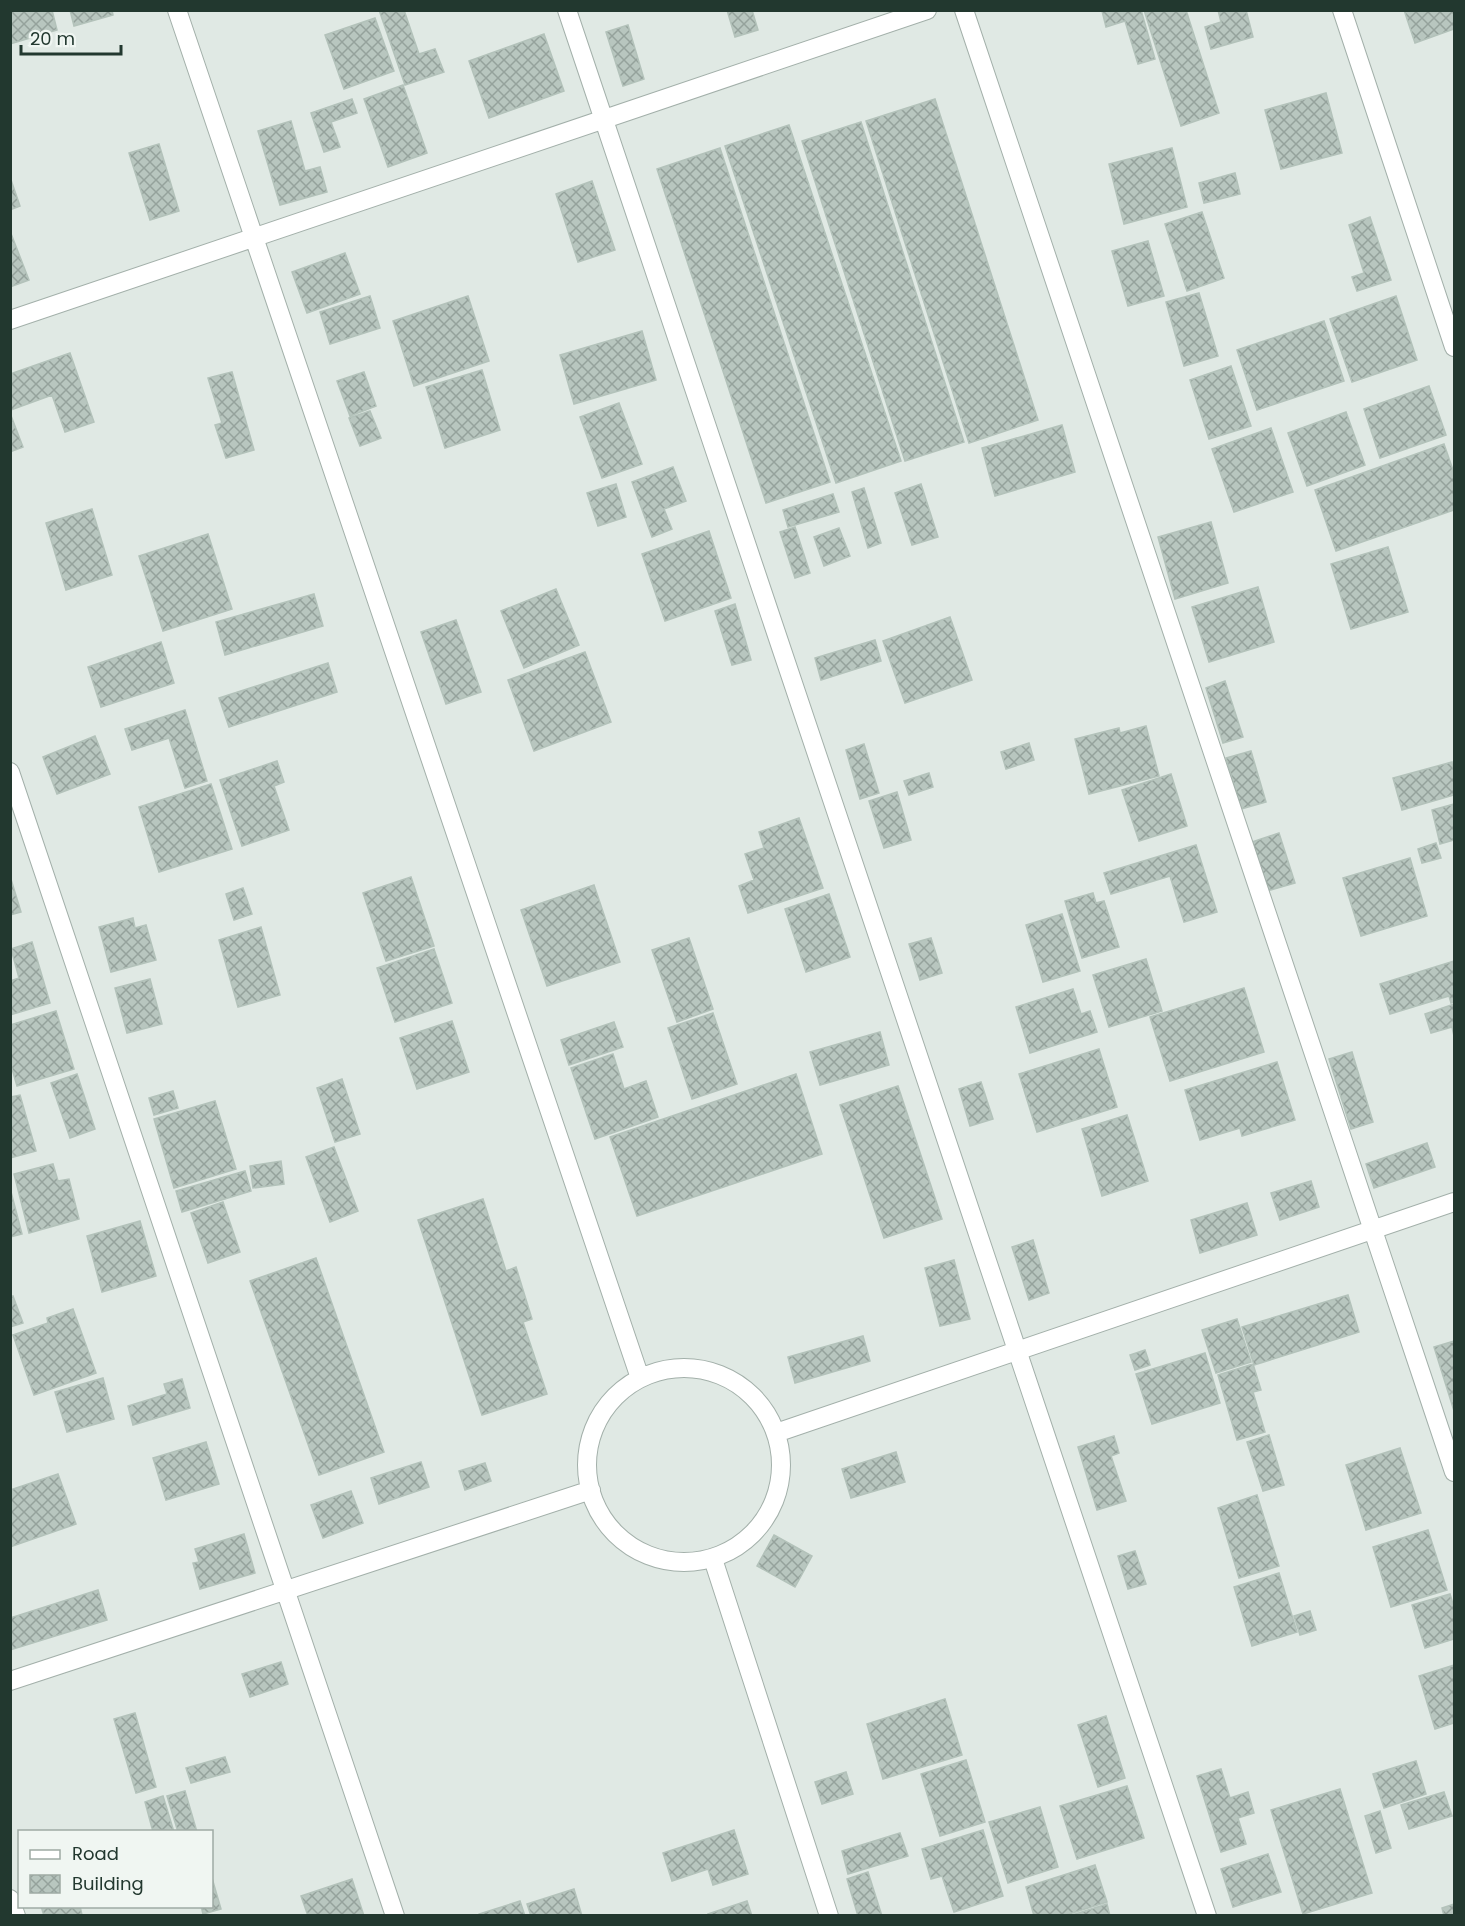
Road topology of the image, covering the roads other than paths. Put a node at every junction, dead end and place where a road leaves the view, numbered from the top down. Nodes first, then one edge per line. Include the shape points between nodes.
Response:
1 (177, 10) edge
2 (567, 10) edge
3 (927, 10) edge
4 (964, 10) edge
5 (1342, 10) edge
6 (604, 121) junction
7 (254, 238) junction
8 (10, 320) edge
9 (1455, 347) edge
10 (10, 772) edge
11 (1455, 1202) edge
12 (1373, 1230) junction
13 (1017, 1351) junction
14 (640, 1378) junction
15 (776, 1433) junction
16 (1455, 1472) edge
17 (591, 1490) junction
18 (713, 1558) junction
19 (286, 1590) junction
20 (10, 1681) edge
21 (10, 1899) edge
22 (16, 1916) edge
23 (395, 1916) edge
24 (829, 1916) edge
25 (1207, 1916) edge

1 - 7 street
2 - 6 street
3 - 6 street
4 - 12 street
5 - 9 street
6 - 7 street
6 - 13 street
7 - 8 street
7 - 14 street
10 - 19 street
11 - 12 street
12 - 13 street
12 - 16 street
13 - 15 street
13 - 25 street
14 - 15 street via 688,1368 731,1380 764,1410
14 - 17 street via 609,1404 597,1424 589,1445
15 - 18 street via 781,1475 766,1518 734,1549
17 - 18 street via 601,1515 617,1535 638,1551 662,1560 687,1563
17 - 19 street
18 - 24 street
19 - 20 street
19 - 23 street
21 - 22 street

